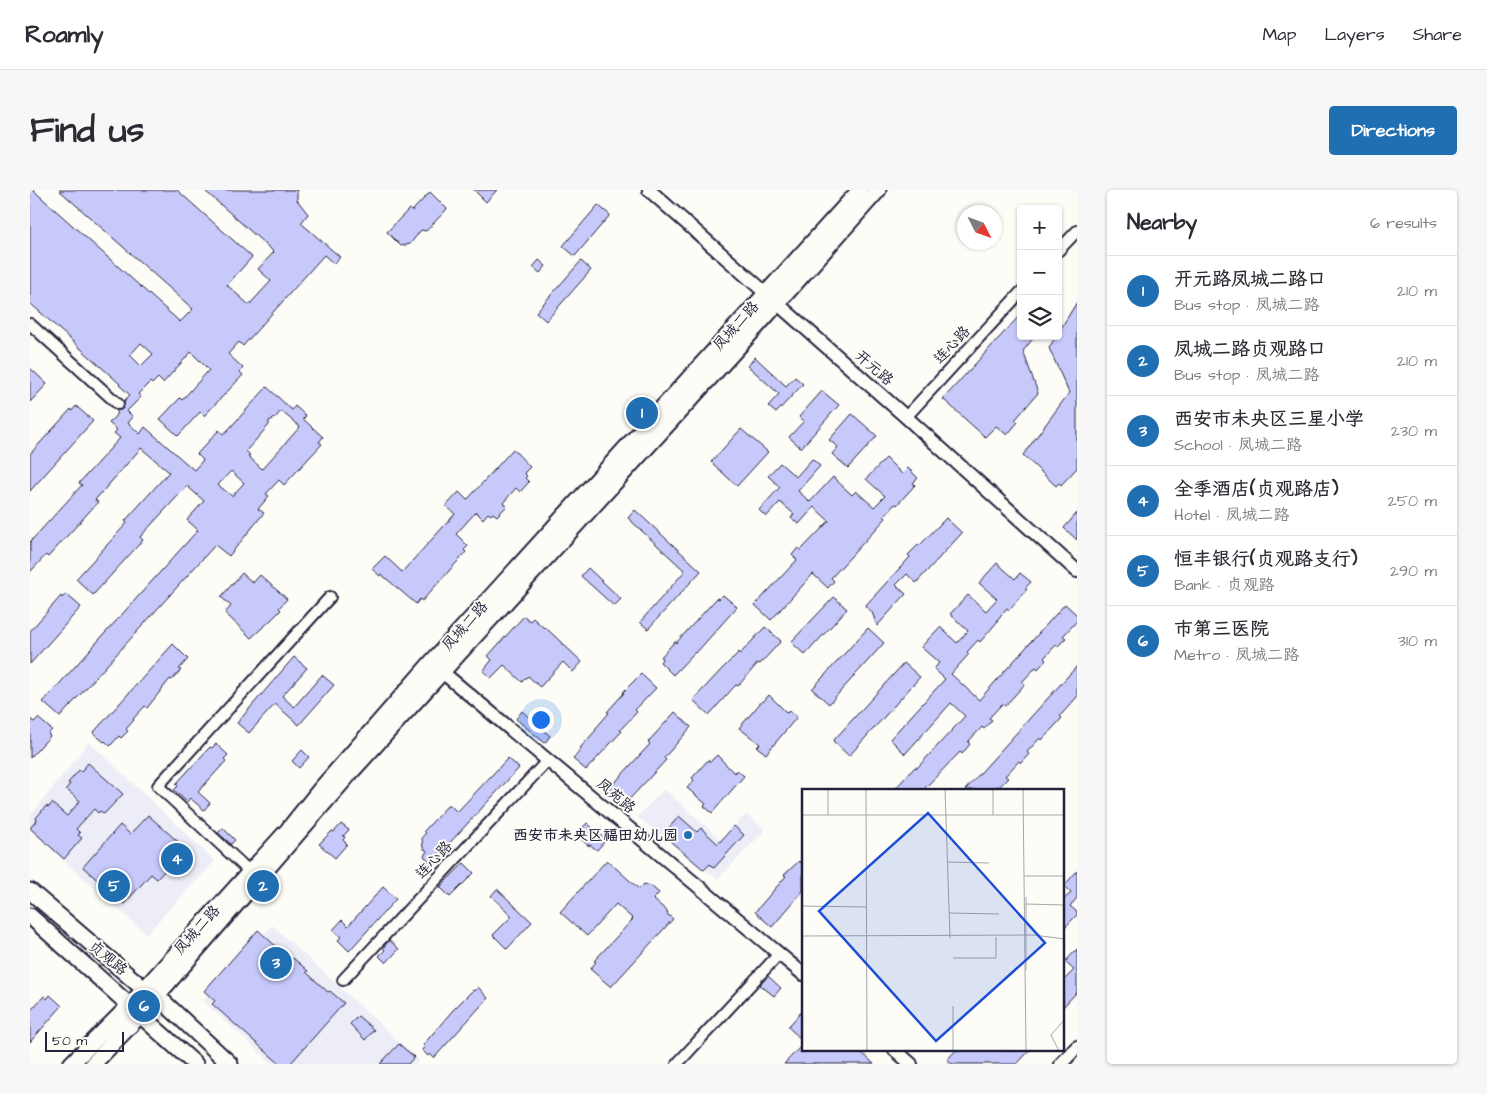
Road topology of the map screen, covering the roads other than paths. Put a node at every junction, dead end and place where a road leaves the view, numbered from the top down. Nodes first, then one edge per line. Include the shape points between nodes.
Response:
1 (649, 190) edge
2 (860, 190) edge
3 (878, 190) edge
4 (1077, 230) edge
5 (1059, 250) edge
6 (1018, 295) edge
7 (771, 299) junction
8 (30, 324) edge
9 (118, 404) dead end
10 (906, 417) junction
11 (1077, 571) edge
12 (330, 597) dead end
13 (436, 668) junction
14 (547, 760) junction
15 (250, 872) junction
16 (30, 891) edge
17 (30, 916) edge
18 (779, 954) junction
19 (802, 973) edge
20 (343, 980) dead end
21 (150, 992) junction
22 (135, 1010) junction
23 (1077, 1047) edge
24 (897, 1052) edge
25 (71, 1064) edge
26 (93, 1064) edge
27 (196, 1064) edge
28 (230, 1064) edge
29 (677, 1064) edge
30 (911, 1064) edge
31 (1062, 1064) edge

1 - 7 street, 开元路
2 - 7 main road, 凤城二路
3 - 7 main road, 凤城二路
4 - 5 street
6 - 10 street, 连心路
7 - 10 street, 开元路
7 - 13 main road, 凤城二路
8 - 9 street
10 - 11 street, 开元路
12 - 15 street via 158,786
13 - 14 street, 凤苑路
13 - 15 main road, 凤城二路
13 - 21 main road, 凤城二路 via 257,882
14 - 18 street, 凤苑路
14 - 20 street, 连心路
15 - 21 main road, 凤城二路
16 - 21 main road, 贞观路
17 - 22 main road, 贞观路
18 - 19 street, 凤苑路
18 - 29 street
21 - 22 main road, 凤城二路
21 - 28 main road, 贞观路
22 - 25 main road, 凤城二路
22 - 26 main road, 凤城二路
22 - 27 main road, 贞观路
23 - 31 street
24 - 30 street

